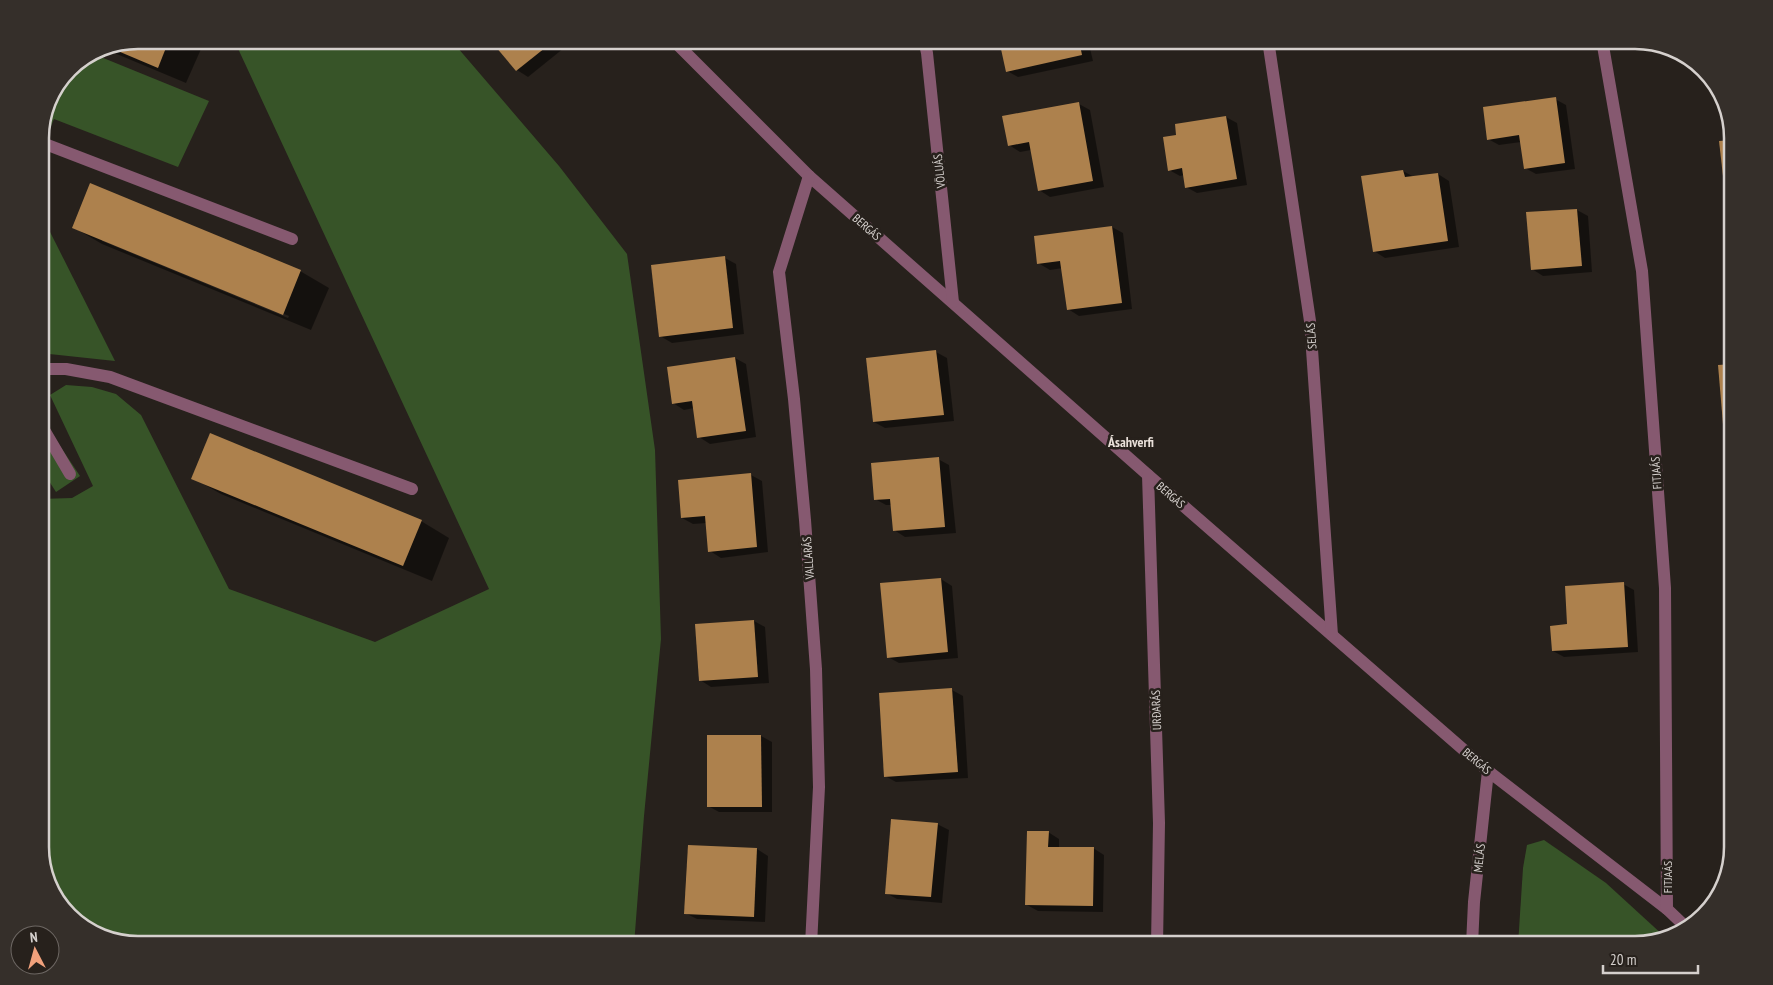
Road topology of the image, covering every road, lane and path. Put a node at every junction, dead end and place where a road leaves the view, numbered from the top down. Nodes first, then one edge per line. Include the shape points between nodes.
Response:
1 (682, 49) edge
2 (926, 49) edge
3 (1269, 49) edge
4 (1604, 49) edge
5 (49, 145) edge
6 (809, 176) junction
7 (292, 239) dead end
8 (953, 302) junction
9 (49, 369) edge
10 (49, 438) edge
11 (70, 474) dead end
12 (1148, 475) junction
13 (412, 489) dead end
14 (1332, 635) junction
15 (1488, 771) junction
16 (1667, 909) junction
17 (1682, 923) edge
18 (811, 936) edge
19 (1157, 936) edge
20 (1472, 936) edge

1 - 6 street, BERGÁS
2 - 8 street, VÖLUÁS
3 - 14 street, SELÁS via 1310,321
4 - 16 street, FITJAÁS via 1642,272 1665,588
5 - 7 street
6 - 8 street, BERGÁS
6 - 18 street, VALLARÁS via 779,272 804,510 816,669 819,787
8 - 12 street, BERGÁS
9 - 13 street via 110,377
10 - 11 street
12 - 14 street, BERGÁS
12 - 19 street, URÐARÁS via 1159,823
14 - 15 street, BERGÁS
15 - 16 street, BERGÁS
15 - 20 street, MELÁS
16 - 17 street, BERGÁS

